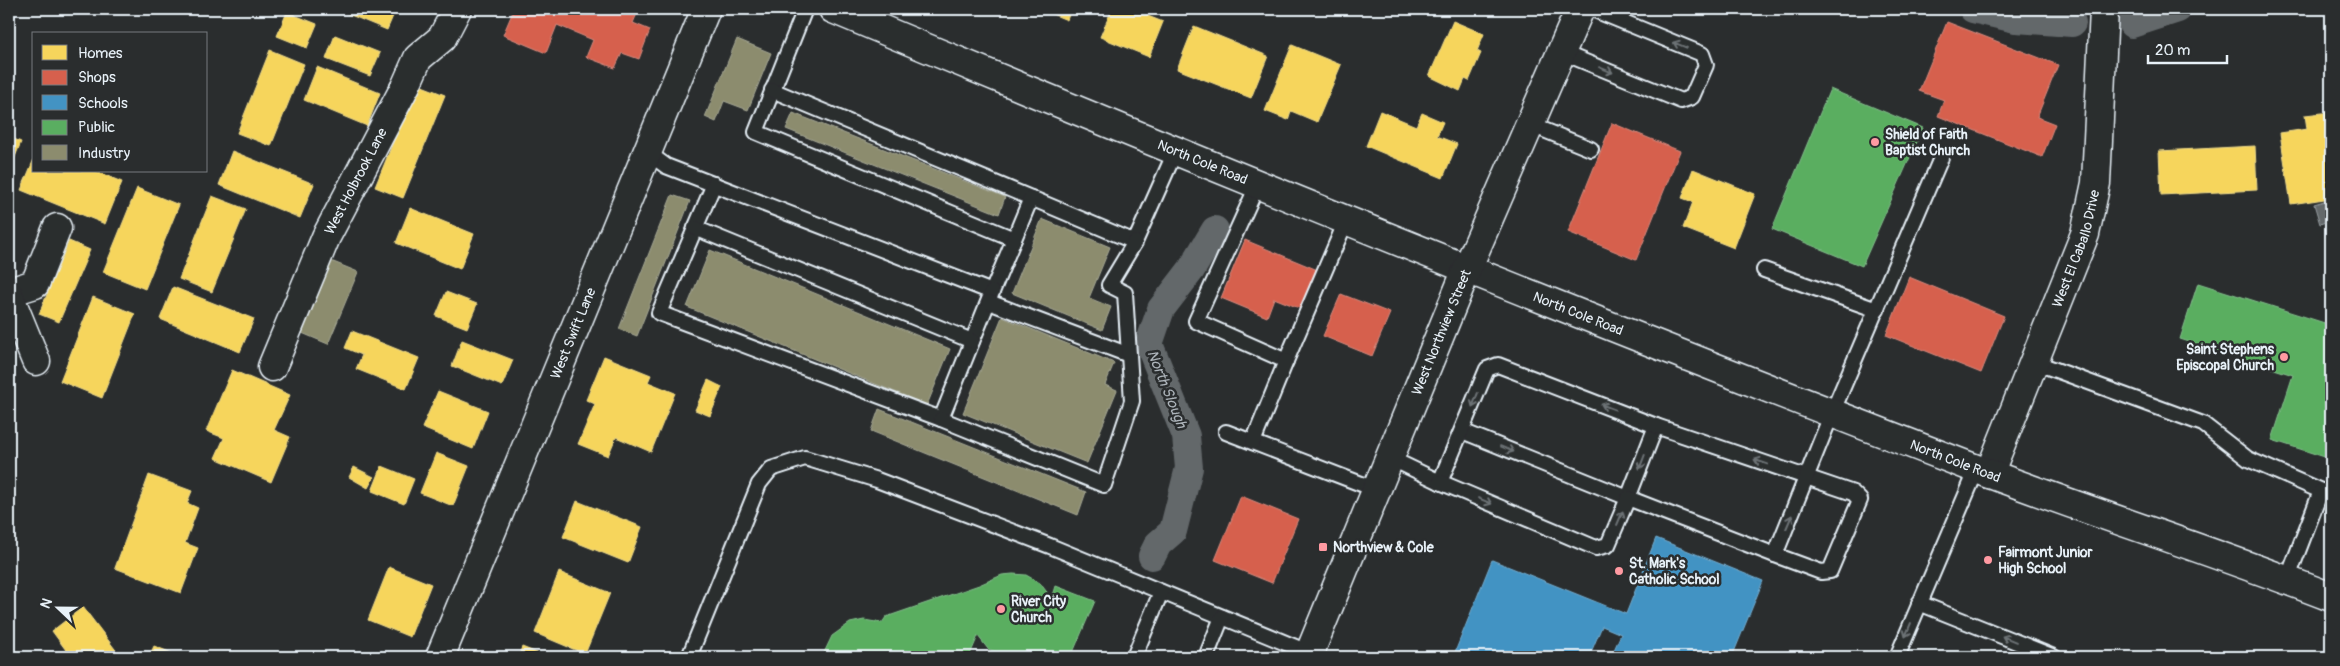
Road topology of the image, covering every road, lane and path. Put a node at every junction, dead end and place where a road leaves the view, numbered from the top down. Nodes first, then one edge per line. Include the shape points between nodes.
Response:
1 (456, 9) edge
2 (706, 9) edge
3 (805, 9) edge
4 (833, 9) edge
5 (1580, 9) edge
6 (1592, 9) edge
7 (2104, 9) edge
8 (1561, 52) junction
9 (772, 90) junction
10 (1530, 124) junction
11 (1592, 149) dead end
12 (647, 152) junction
13 (1176, 152) junction
14 (1941, 158) dead end
15 (714, 184) junction
16 (1257, 186) junction
17 (1031, 198) junction
18 (1346, 221) junction
19 (57, 228) dead end
20 (695, 228) junction
21 (1014, 239) junction
22 (1135, 242) junction
23 (1467, 269) junction
24 (1764, 270) dead end
25 (9, 293) edge
26 (991, 297) junction
27 (1877, 310) junction
28 (972, 341) junction
29 (1129, 355) junction
30 (1286, 360) junction
31 (36, 361) dead end
32 (2034, 362) junction
33 (272, 367) dead end
34 (1832, 413) junction
35 (941, 420) junction
36 (1656, 426) junction
37 (1462, 431) junction
38 (1226, 432) dead end
39 (1252, 442) junction
40 (1390, 458) junction
41 (1983, 471) junction
42 (1807, 478) junction
43 (1440, 482) junction
44 (1377, 490) junction
45 (2326, 492) edge
46 (1628, 498) junction
47 (1775, 555) junction
48 (2287, 580) junction
49 (1161, 592) junction
50 (2331, 597) edge
51 (1920, 603) junction
52 (1222, 617) junction
53 (1309, 655) edge
54 (440, 657) edge
55 (689, 657) edge
56 (1134, 657) edge
57 (1206, 657) edge
58 (1897, 657) edge
59 (2054, 657) edge

1 - 33 street, West Holbrook Lane via 442,38 418,58 326,236
2 - 12 street, West Swift Lane
3 - 9 lane
4 - 13 street, North Cole Road
5 - 8 street, West Northview Street
8 -> 6 lane via 1681,101 1692,97 1706,65 1702,54
7 - 32 street, West El Caballo Drive via 2096,183 2085,234
8 - 10 street, West Northview Street
9 - 17 lane
9 - 21 lane via 756,132
10 - 11 lane
10 - 23 street, West Northview Street
12 - 15 lane via 666,166
12 - 54 street, West Swift Lane
13 - 16 street, North Cole Road
13 - 22 lane
14 - 27 lane
15 - 20 lane
15 - 26 lane
16 - 18 street, North Cole Road
16 - 30 lane via 1196,321
17 - 21 lane
17 - 22 lane
18 - 23 street, North Cole Road
18 - 30 lane
19 - 25 street via 35,284
20 - 28 lane
20 - 35 lane via 659,313
21 - 26 lane
22 - 29 lane via 1109,285 1125,293
23 - 34 street, North Cole Road
23 - 40 street, West Northview Street
24 - 27 lane
25 - 31 street
26 - 28 lane
26 - 29 lane
27 - 34 lane
28 - 35 lane
29 - 35 lane via 1132,401 1104,485
30 - 39 lane
32 - 41 street, West El Caballo Drive
32 - 45 lane via 2203,424 2248,459
34 - 41 street, North Cole Road
34 - 42 lane
36 -> 37 lane via 1498,365 1487,369
42 -> 36 lane
36 -> 46 lane
37 - 43 lane
37 -> 46 lane
38 - 39 lane
39 - 44 lane
40 - 43 lane
40 - 44 street, West Northview Street
41 - 48 street, North Cole Road
41 - 51 lane
47 -> 42 lane
42 - 47 lane via 1853,493 1860,500 1830,571 1821,572
43 -> 46 lane via 1596,548 1608,545
44 - 53 street, West Northview Street
45 - 48 lane
46 - 47 lane
48 - 50 street, North Cole Road
49 - 52 lane
49 - 55 lane via 878,480 805,458 771,469 759,484
49 - 56 lane
51 -> 58 lane
59 -> 51 lane
52 - 53 lane
52 - 57 lane

